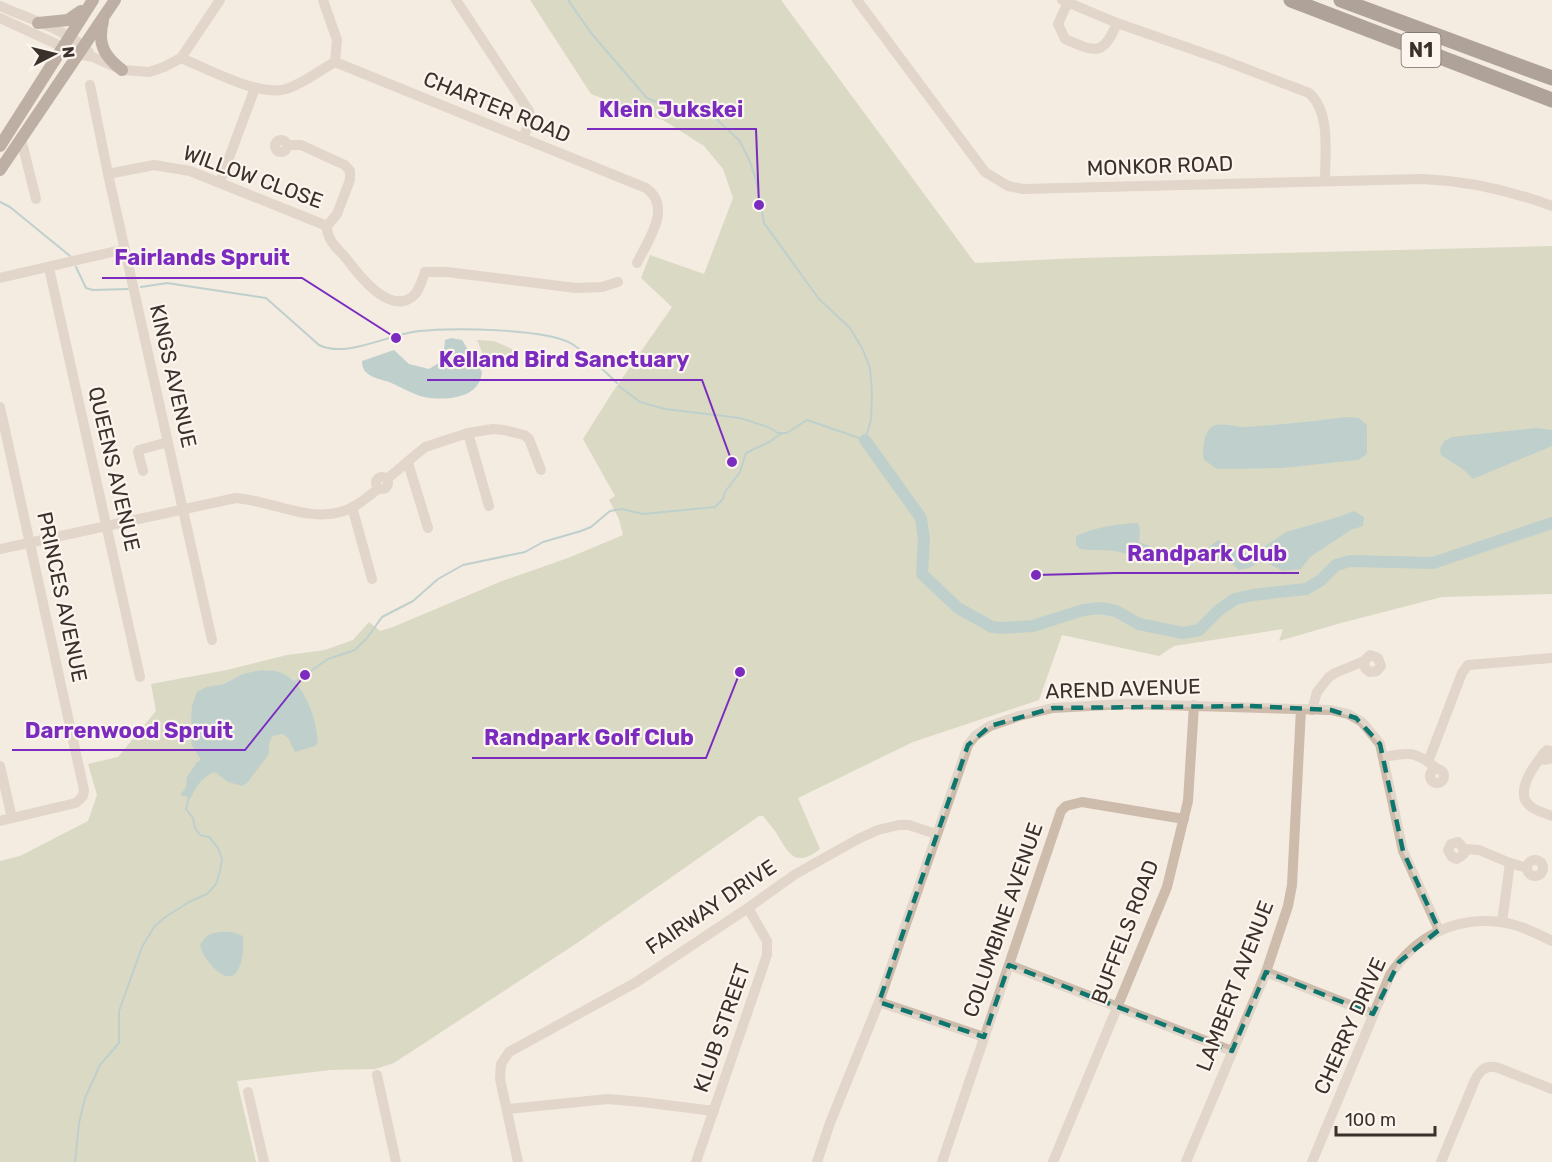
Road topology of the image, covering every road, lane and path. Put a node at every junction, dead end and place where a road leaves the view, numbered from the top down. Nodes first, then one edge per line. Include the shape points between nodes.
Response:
1 (91, 0) edge
2 (115, 0) edge
3 (220, 0) edge
4 (323, 0) edge
5 (456, 0) edge
6 (857, 0) edge
7 (1291, 0) edge
8 (1341, 0) edge
9 (1065, 1) edge
10 (0, 6) edge
11 (107, 12) junction
12 (0, 18) edge
13 (38, 22) junction
14 (1117, 23) junction
15 (65, 42) junction
16 (81, 50) junction
17 (181, 58) junction
18 (335, 62) junction
19 (122, 70) junction
20 (1552, 78) edge
21 (90, 85) dead end
22 (255, 88) junction
23 (1552, 100) edge
24 (523, 138) junction
25 (21, 139) junction
26 (287, 145) dead end
27 (0, 146) edge
28 (0, 170) edge
29 (108, 174) junction
30 (1325, 181) junction
31 (220, 182) junction
32 (36, 199) dead end
33 (1552, 206) edge
34 (327, 226) junction
35 (124, 249) junction
36 (637, 263) dead end
37 (49, 268) junction
38 (0, 278) edge
39 (618, 282) dead end
40 (0, 407) edge
41 (468, 434) junction
42 (168, 442) junction
43 (408, 463) junction
44 (541, 470) dead end
45 (143, 471) dead end
46 (489, 506) dead end
47 (352, 507) junction
48 (183, 509) junction
49 (106, 525) junction
50 (428, 528) dead end
51 (30, 543) junction
52 (0, 549) edge
53 (372, 579) dead end
54 (212, 640) dead end
55 (1552, 657) edge
56 (1364, 661) dead end
57 (140, 677) dead end
58 (1194, 705) junction
59 (1301, 710) junction
60 (1312, 710) junction
61 (1549, 756) edge
62 (1384, 757) junction
63 (0, 766) edge
64 (1552, 816) edge
65 (12, 818) junction
66 (1184, 819) junction
67 (0, 821) edge
68 (936, 834) junction
69 (1464, 849) dead end
70 (1510, 863) junction
71 (1527, 867) dead end
72 (748, 908) junction
73 (1502, 922) junction
74 (1439, 930) junction
75 (1552, 941) edge
76 (1009, 965) junction
77 (1266, 972) junction
78 (879, 1002) junction
79 (1119, 1007) junction
80 (1372, 1014) junction
81 (984, 1037) junction
82 (1232, 1051) junction
83 (377, 1075) dead end
84 (1552, 1089) edge
85 (248, 1092) dead end
86 (507, 1109) junction
87 (714, 1111) junction
88 (264, 1162) edge
89 (396, 1162) edge
90 (518, 1162) edge
91 (696, 1162) edge
92 (817, 1162) edge
93 (942, 1162) edge
94 (1053, 1162) edge
95 (1186, 1162) edge
96 (1312, 1162) edge
97 (1441, 1162) edge

1 - 13 main road via 68,20
1 - 15 main road
2 - 11 main road
3 - 17 street
4 - 18 street via 337,40
5 - 24 street via 529,111 530,122
6 - 30 street, MONKOR ROAD via 985,172 1008,186 1035,189
7 - 23 highway, N1
8 - 20 highway, N1
9 - 14 street
9 - 14 street via 1058,24 1065,39 1090,50 1107,43
10 - 13 street
11 - 16 main road
11 - 19 main road via 101,46
12 - 15 street
13 - 15 street
14 - 30 street via 1309,93 1323,113
15 - 16 street
15 - 27 main road
16 - 19 street
16 - 25 main road
17 - 19 street via 149,72
17 - 22 street
18 - 22 street via 288,88
18 - 24 street, CHARTER ROAD
21 - 29 street, KINGS AVENUE
22 - 31 street
24 - 36 street, CHARTER ROAD via 646,188 656,197 658,217
25 - 28 main road
25 - 32 street
26 - 34 street via 301,146 345,165 350,171 337,214
29 - 31 street, WILLOW CLOSE via 161,166
29 - 35 street, KINGS AVENUE
30 - 33 street, MONKOR ROAD via 1456,181 1514,192
31 - 34 street, WILLOW CLOSE
34 - 39 street, WILLOW CLOSE via 329,239 364,281 382,296 398,300 414,296 425,272 576,288
35 - 37 street
35 - 42 street, KINGS AVENUE
37 - 38 street
37 - 49 street, QUEENS AVENUE
40 - 51 street, PRINCES AVENUE
41 - 43 street via 424,447
41 - 44 street via 493,429 524,435 533,445
41 - 46 street
42 - 45 street via 139,450
42 - 48 street, KINGS AVENUE
43 - 47 street via 387,479 377,479 378,489
43 - 50 street
47 - 48 street via 317,515 236,498
47 - 53 street
48 - 49 street
48 - 54 street, KINGS AVENUE
49 - 51 street
49 - 57 street, QUEENS AVENUE
51 - 52 street
51 - 65 street, PRINCES AVENUE via 84,782 83,796 73,804
55 - 62 street via 1468,665 1432,765 1409,753
56 - 60 street via 1329,677 1317,692
58 - 59 street, AREND AVENUE
58 - 66 street, BUFFELS ROAD
58 - 68 street, AREND AVENUE via 1053,708 990,726 968,745
59 - 60 street, AREND AVENUE
59 - 77 street, LAMBERT AVENUE via 1292,885
60 - 62 street, AREND AVENUE via 1356,717 1371,730
61 - 64 street via 1531,772 1524,795 1532,807
62 - 74 street, AREND AVENUE via 1405,857
63 - 65 street
65 - 67 street
66 - 76 street, COLUMBINE AVENUE via 1082,802 1066,806
66 - 79 street, BUFFELS ROAD via 1167,887
68 - 72 street, FAIRWAY DRIVE via 909,825 865,835 794,875
68 - 78 street, AREND AVENUE
69 - 70 street via 1479,850
70 - 71 street
70 - 73 street
72 - 86 street, FAIRWAY DRIVE via 635,983 514,1048 503,1058 500,1071
72 - 87 street, KLUB STREET via 767,941 767,955
73 - 74 street, CHERRY DRIVE via 1463,923
73 - 75 street, CHERRY DRIVE
74 - 80 street, CHERRY DRIVE via 1409,949 1390,975
76 - 79 street
76 - 81 street, COLUMBINE AVENUE
77 - 80 street
77 - 82 street, LAMBERT AVENUE
78 - 81 street
78 - 92 street, AREND AVENUE
79 - 82 street
79 - 94 street, BUFFELS ROAD
80 - 96 street, CHERRY DRIVE
81 - 93 street, COLUMBINE AVENUE
82 - 95 street, LAMBERT AVENUE
83 - 89 street
84 - 97 street via 1496,1067 1486,1067 1479,1072
85 - 88 street
86 - 87 street via 615,1100
86 - 90 street
87 - 91 street, KLUB STREET

